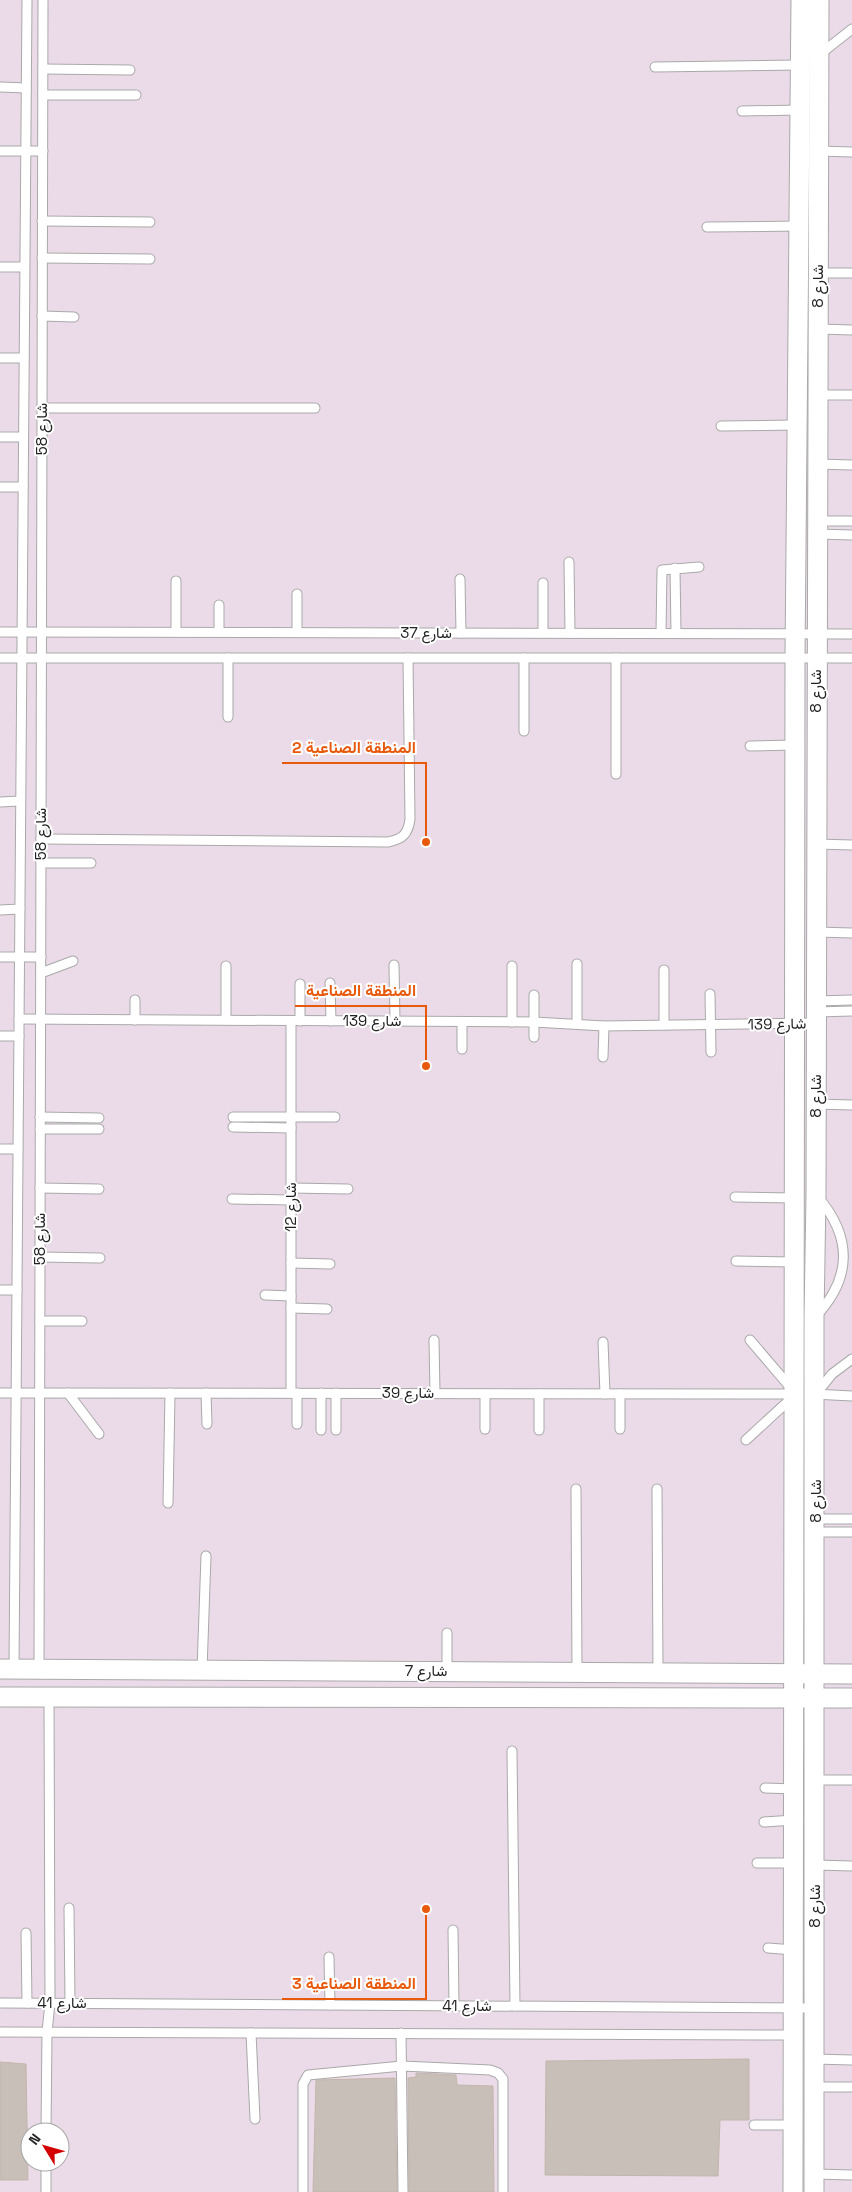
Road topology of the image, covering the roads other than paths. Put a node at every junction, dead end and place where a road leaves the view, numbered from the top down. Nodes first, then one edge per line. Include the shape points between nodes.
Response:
1 (26, 0) edge
2 (43, 0) edge
3 (801, 0) edge
4 (819, 0) edge
5 (852, 29) edge
6 (819, 56) junction
7 (800, 65) junction
8 (655, 67) dead end
9 (130, 70) dead end
10 (43, 72) junction
11 (26, 75) junction
12 (0, 88) edge
13 (26, 88) junction
14 (43, 95) junction
15 (136, 95) dead end
16 (742, 110) dead end
17 (800, 110) junction
18 (0, 151) edge
19 (26, 151) junction
20 (43, 151) junction
21 (819, 151) junction
22 (852, 152) edge
23 (42, 221) junction
24 (150, 222) dead end
25 (799, 226) junction
26 (707, 227) dead end
27 (42, 258) junction
28 (150, 259) dead end
29 (0, 267) edge
30 (24, 268) junction
31 (818, 273) junction
32 (852, 273) edge
33 (42, 316) junction
34 (74, 316) dead end
35 (818, 329) junction
36 (852, 330) edge
37 (0, 358) edge
38 (24, 358) junction
39 (817, 395) junction
40 (852, 395) edge
41 (42, 408) junction
42 (315, 408) dead end
43 (797, 425) junction
44 (721, 426) dead end
45 (0, 437) edge
46 (23, 437) junction
47 (817, 464) junction
48 (852, 465) edge
49 (0, 487) edge
50 (23, 487) junction
51 (852, 521) edge
52 (816, 528) junction
53 (852, 535) edge
54 (569, 562) dead end
55 (699, 567) dead end
56 (675, 568) junction
57 (460, 579) dead end
58 (176, 581) dead end
59 (543, 583) dead end
60 (297, 594) dead end
61 (218, 605) dead end
62 (0, 632) edge
63 (22, 632) junction
64 (41, 632) junction
65 (176, 632) junction
66 (219, 632) junction
67 (297, 632) junction
68 (460, 633) junction
69 (543, 633) junction
70 (570, 633) junction
71 (661, 633) junction
72 (676, 633) junction
73 (795, 633) junction
74 (816, 634) junction
75 (852, 634) edge
76 (21, 658) junction
77 (41, 658) junction
78 (228, 658) junction
79 (408, 658) junction
80 (524, 658) junction
81 (616, 658) junction
82 (795, 658) junction
83 (816, 658) junction
84 (852, 658) edge
85 (1, 659) edge
86 (228, 717) dead end
87 (524, 731) dead end
88 (795, 745) junction
89 (750, 746) dead end
90 (616, 774) dead end
91 (0, 802) edge
92 (20, 802) junction
93 (41, 839) junction
94 (816, 844) junction
95 (852, 845) edge
96 (41, 863) junction
97 (92, 863) dead end
98 (0, 910) edge
99 (20, 910) junction
100 (816, 932) junction
101 (852, 932) edge
102 (0, 957) edge
103 (19, 957) junction
104 (41, 957) junction
105 (73, 961) dead end
106 (577, 964) dead end
107 (394, 965) dead end
108 (226, 966) dead end
109 (512, 966) dead end
110 (664, 970) dead end
111 (41, 973) junction
112 (330, 983) dead end
113 (300, 984) dead end
114 (710, 994) dead end
115 (534, 995) dead end
116 (135, 1000) dead end
117 (852, 1000) edge
118 (852, 1011) edge
119 (816, 1012) junction
120 (19, 1019) junction
121 (40, 1020) junction
122 (135, 1020) junction
123 (226, 1020) junction
124 (296, 1021) junction
125 (331, 1021) junction
126 (395, 1021) junction
127 (462, 1022) junction
128 (512, 1022) junction
129 (534, 1022) junction
130 (795, 1023) junction
131 (577, 1024) junction
132 (711, 1024) junction
133 (664, 1025) junction
134 (604, 1026) junction
135 (0, 1036) edge
136 (19, 1036) junction
137 (534, 1037) dead end
138 (462, 1048) dead end
139 (711, 1052) dead end
140 (603, 1057) dead end
141 (816, 1104) junction
142 (852, 1105) edge
143 (40, 1117) junction
144 (233, 1117) dead end
145 (335, 1117) dead end
146 (99, 1118) dead end
147 (291, 1118) junction
148 (40, 1128) junction
149 (233, 1128) dead end
150 (291, 1128) junction
151 (99, 1129) dead end
152 (0, 1149) edge
153 (18, 1149) junction
154 (40, 1188) junction
155 (291, 1188) junction
156 (99, 1189) dead end
157 (348, 1189) dead end
158 (816, 1195) junction
159 (735, 1198) dead end
160 (795, 1198) junction
161 (232, 1199) dead end
162 (291, 1200) junction
163 (40, 1257) junction
164 (100, 1258) dead end
165 (736, 1261) dead end
166 (795, 1262) junction
167 (291, 1263) junction
168 (330, 1264) dead end
169 (0, 1290) edge
170 (17, 1290) junction
171 (265, 1295) dead end
172 (291, 1296) junction
173 (291, 1308) junction
174 (327, 1309) dead end
175 (814, 1318) junction
176 (40, 1321) junction
177 (82, 1321) dead end
178 (434, 1340) dead end
179 (750, 1340) dead end
180 (603, 1342) dead end
181 (852, 1359) edge
182 (0, 1393) edge
183 (16, 1393) junction
184 (40, 1393) junction
185 (68, 1393) junction
186 (170, 1393) junction
187 (206, 1393) junction
188 (294, 1393) junction
189 (321, 1393) junction
190 (336, 1393) junction
191 (435, 1393) junction
192 (485, 1394) junction
193 (539, 1394) junction
194 (605, 1394) junction
195 (620, 1394) junction
196 (796, 1394) junction
197 (816, 1394) junction
198 (852, 1396) edge
199 (207, 1424) dead end
200 (297, 1424) dead end
201 (485, 1429) dead end
202 (620, 1429) dead end
203 (321, 1430) dead end
204 (336, 1430) dead end
205 (539, 1430) dead end
206 (99, 1434) dead end
207 (746, 1440) dead end
208 (576, 1489) dead end
209 (657, 1489) dead end
210 (168, 1502) dead end
211 (852, 1519) edge
212 (816, 1525) junction
213 (852, 1532) edge
214 (206, 1556) dead end
215 (447, 1633) dead end
216 (7, 1669) edge
217 (39, 1669) junction
218 (202, 1670) junction
219 (448, 1671) junction
220 (576, 1672) junction
221 (658, 1673) junction
222 (795, 1673) junction
223 (816, 1674) junction
224 (852, 1674) edge
225 (0, 1697) edge
226 (49, 1698) junction
227 (795, 1698) junction
228 (815, 1698) junction
229 (852, 1698) edge
230 (512, 1752) dead end
231 (815, 1780) junction
232 (852, 1780) edge
233 (765, 1788) dead end
234 (795, 1789) junction
235 (795, 1820) junction
236 (764, 1822) dead end
237 (757, 1863) dead end
238 (795, 1863) junction
239 (815, 1865) junction
240 (852, 1866) edge
241 (68, 1908) dead end
242 (452, 1930) dead end
243 (26, 1933) dead end
244 (768, 1948) dead end
245 (794, 1950) junction
246 (329, 1957) dead end
247 (0, 2003) edge
248 (27, 2003) junction
249 (50, 2003) junction
250 (70, 2003) junction
251 (330, 2005) junction
252 (454, 2006) junction
253 (515, 2006) junction
254 (794, 2008) junction
255 (815, 2008) junction
256 (0, 2032) edge
257 (47, 2032) junction
258 (251, 2033) junction
259 (400, 2033) junction
260 (794, 2035) junction
261 (815, 2035) junction
262 (814, 2059) junction
263 (852, 2060) edge
264 (402, 2066) junction
265 (852, 2086) edge
266 (814, 2087) junction
267 (255, 2119) dead end
268 (46, 2122) edge
269 (754, 2125) dead end
270 (794, 2125) junction
271 (46, 2172) edge
272 (852, 2175) edge
273 (814, 2183) edge
274 (46, 2192) edge
275 (303, 2192) edge
276 (403, 2192) edge
277 (503, 2192) edge
278 (794, 2192) edge

1 - 11 lane, شارع 58
2 - 10 lane, شارع 58
3 - 7 street, شارع 8
4 - 6 street, شارع 8
5 - 6 lane
6 - 21 street, شارع 8
7 - 8 lane
7 - 17 street, شارع 8
9 - 10 lane
10 - 11 lane
10 - 14 lane, شارع 58
11 - 13 lane, شارع 58
12 - 13 lane
13 - 19 lane, شارع 58
14 - 15 lane
14 - 20 lane, شارع 58
16 - 17 lane
17 - 25 street, شارع 8
18 - 19 lane
19 - 20 lane
19 - 30 lane, شارع 58
20 - 23 lane, شارع 58
21 - 22 lane
21 - 31 street, شارع 8
23 - 24 lane
23 - 27 lane, شارع 58
25 - 26 lane
25 - 43 street, شارع 8
27 - 28 lane
27 - 33 lane, شارع 58
29 - 30 lane
30 - 38 lane, شارع 58
31 - 32 lane
31 - 35 street, شارع 8
33 - 34 lane
33 - 41 lane, شارع 58
35 - 36 lane
35 - 39 street, شارع 8
37 - 38 lane
38 - 46 lane, شارع 58
39 - 40 lane
39 - 47 street, شارع 8
41 - 42 lane
41 - 64 lane, شارع 58
43 - 44 lane
43 - 73 street, شارع 8
45 - 46 lane
46 - 50 lane, شارع 58
47 - 48 lane
47 - 52 street, شارع 8
49 - 50 lane
50 - 63 lane, شارع 58
51 - 52 lane
52 - 53 lane
52 - 74 street, شارع 8
54 - 70 lane
55 - 56 lane
56 - 71 lane via 661,572
56 - 72 lane
57 - 68 lane
58 - 65 lane
59 - 69 lane
60 - 67 lane
61 - 66 lane
62 - 63 lane, شارع 37
63 - 64 lane, شارع 37
63 - 76 lane, شارع 58
64 - 65 lane, شارع 37
64 - 77 lane, شارع 58
65 - 66 lane, شارع 37
66 - 67 lane, شارع 37
67 - 68 lane, شارع 37
68 - 69 lane, شارع 37
69 - 70 lane, شارع 37
70 - 71 lane, شارع 37
71 - 72 lane, شارع 37
72 - 73 lane, شارع 37
73 - 74 lane, شارع 37
73 - 82 street, شارع 8
74 - 75 lane, شارع 37
74 - 83 street, شارع 8
76 - 77 lane, شارع 37
76 - 85 lane, شارع 37
76 - 92 lane, شارع 58
77 - 78 lane, شارع 37
77 - 93 lane, شارع 58
78 - 79 lane, شارع 37
78 - 86 lane
79 - 80 lane, شارع 37
79 - 93 lane via 410,819 408,831 401,840
80 - 81 lane, شارع 37
80 - 87 lane
81 - 82 lane, شارع 37
81 - 90 lane
82 - 83 lane, شارع 37
82 - 88 street, شارع 8
83 - 84 lane, شارع 37
83 - 94 street, شارع 8
88 - 89 lane
88 - 130 street, شارع 8
91 - 92 lane
92 - 99 lane, شارع 58
93 - 96 lane, شارع 58
94 - 95 lane
94 - 100 street, شارع 8
96 - 97 lane
96 - 104 lane, شارع 58
98 - 99 lane
99 - 103 lane, شارع 58
100 - 101 lane
100 - 119 street, شارع 8
102 - 103 lane
103 - 104 lane
103 - 120 lane, شارع 58
104 - 111 lane, شارع 58
105 - 111 lane
106 - 131 lane
107 - 126 lane
108 - 123 lane
109 - 128 lane
110 - 133 lane
111 - 121 lane, شارع 58
112 - 125 lane
113 - 124 lane, شارع 12
114 - 132 lane
115 - 129 lane
116 - 122 lane
117 - 119 lane
118 - 119 lane
119 - 130 lane, شارع 139
119 - 141 street, شارع 8
120 - 121 lane, شارع 139
120 - 136 lane, شارع 58
121 - 122 lane, شارع 139
121 - 143 lane, شارع 58
122 - 123 lane, شارع 139
123 - 124 lane, شارع 139
124 - 125 lane, شارع 139
124 - 147 lane, شارع 12
125 - 126 lane, شارع 139
126 - 127 lane, شارع 139
127 - 128 lane, شارع 139
127 - 138 lane
128 - 129 lane, شارع 139
129 - 131 lane, شارع 139
129 - 137 lane
130 - 132 lane, شارع 139
130 - 160 street, شارع 8
131 - 134 lane, شارع 139
132 - 133 lane, شارع 139
132 - 139 lane
133 - 134 lane, شارع 139
134 - 140 lane
135 - 136 lane
136 - 153 lane, شارع 58
141 - 142 lane
141 - 158 street, شارع 8
143 - 146 lane
143 - 148 lane, شارع 58
144 - 147 lane
145 - 147 lane
147 - 150 lane, شارع 12
148 - 151 lane
148 - 154 lane, شارع 58
149 - 150 lane
150 - 155 lane, شارع 12
152 - 153 lane
153 - 170 lane, شارع 58
154 - 156 lane
154 - 163 lane, شارع 58
155 - 157 lane
155 - 162 lane, شارع 12
158 - 175 street, شارع 8
158 - 175 lane via 832,1212 844,1257 840,1280 830,1301
159 - 160 lane
160 - 166 street, شارع 8
161 - 162 lane
162 - 167 lane, شارع 12
163 - 164 lane
163 - 176 lane, شارع 58
165 - 166 lane
166 - 196 street, شارع 8
167 - 168 lane
167 - 172 lane, شارع 12
169 - 170 lane
170 - 183 lane, شارع 58
171 - 172 lane
172 - 173 lane, شارع 12
173 - 174 lane
173 - 188 lane, شارع 12
175 - 197 street, شارع 8
176 - 177 lane
176 - 184 lane, شارع 58
178 - 191 lane
179 - 196 lane
180 - 194 lane
181 - 197 lane via 832,1374
182 - 183 lane, شارع 39
183 - 184 lane, شارع 39
183 - 216 lane, شارع 58
184 - 185 lane, شارع 39
184 - 217 lane, شارع 58
185 - 186 lane, شارع 39
185 - 206 lane
186 - 187 lane, شارع 39
186 - 210 lane
187 - 188 lane, شارع 39
187 - 199 lane
188 - 189 lane, شارع 39
188 - 200 lane, شارع 12
189 - 190 lane, شارع 39
189 - 203 lane
190 - 191 lane, شارع 39
190 - 204 lane
191 - 192 lane, شارع 39
192 - 193 lane, شارع 39
192 - 201 lane
193 - 194 lane, شارع 39
193 - 205 lane
194 - 195 lane, شارع 39
195 - 196 lane, شارع 39
195 - 202 lane
196 - 197 lane, شارع 39
196 - 207 lane
196 - 222 street, شارع 8
197 - 198 lane, شارع 39
197 - 212 street, شارع 8
208 - 220 lane
209 - 221 lane
211 - 212 lane
212 - 213 lane
212 - 223 street, شارع 8
214 - 218 lane
215 - 219 lane
216 - 217 street, شارع 7
217 - 218 street, شارع 7
218 - 219 street, شارع 7
219 - 220 street, شارع 7
220 - 221 street, شارع 7
221 - 222 street, شارع 7
222 - 223 street, شارع 7
222 - 227 street, شارع 8
223 - 224 street, شارع 7
223 - 228 street, شارع 8
225 - 226 street, شارع 7
226 - 227 street, شارع 7
226 - 249 lane
227 - 228 street, شارع 7
227 - 234 street, شارع 8
228 - 229 street, شارع 7
228 - 231 street, شارع 8
230 - 253 lane
231 - 232 lane
231 - 239 street, شارع 8
233 - 234 lane
234 - 235 street, شارع 8
235 - 236 lane
235 - 238 street, شارع 8
237 - 238 lane
238 - 245 street, شارع 8
239 - 240 lane
239 - 255 street, شارع 8
241 - 250 lane
242 - 252 lane
243 - 248 lane
244 - 245 lane
245 - 254 street, شارع 8
246 - 251 lane
247 - 248 lane, شارع 41
248 - 249 lane, شارع 41
249 - 250 lane, شارع 41
249 - 257 lane
250 - 251 lane, شارع 41
251 - 252 lane, شارع 41
252 - 253 lane, شارع 41
253 - 254 lane, شارع 41
254 - 255 lane, شارع 41
254 - 260 street, شارع 8
255 - 261 street, شارع 8
256 - 257 lane, شارع 41
257 - 258 lane, شارع 41
257 - 268 lane
258 - 259 lane, شارع 41
258 - 267 lane
259 - 260 lane, شارع 41
259 - 264 lane
260 - 261 lane, شارع 41
260 - 270 street, شارع 8
261 - 262 street, شارع 8
262 - 263 lane
262 - 266 street, شارع 8
264 - 275 lane via 306,2077 303,2084
264 - 276 lane
264 - 277 lane via 490,2070 498,2074 502,2079
265 - 266 lane
266 - 273 street, شارع 8
269 - 270 lane
270 - 278 street, شارع 8
271 - 274 lane
272 - 273 lane

